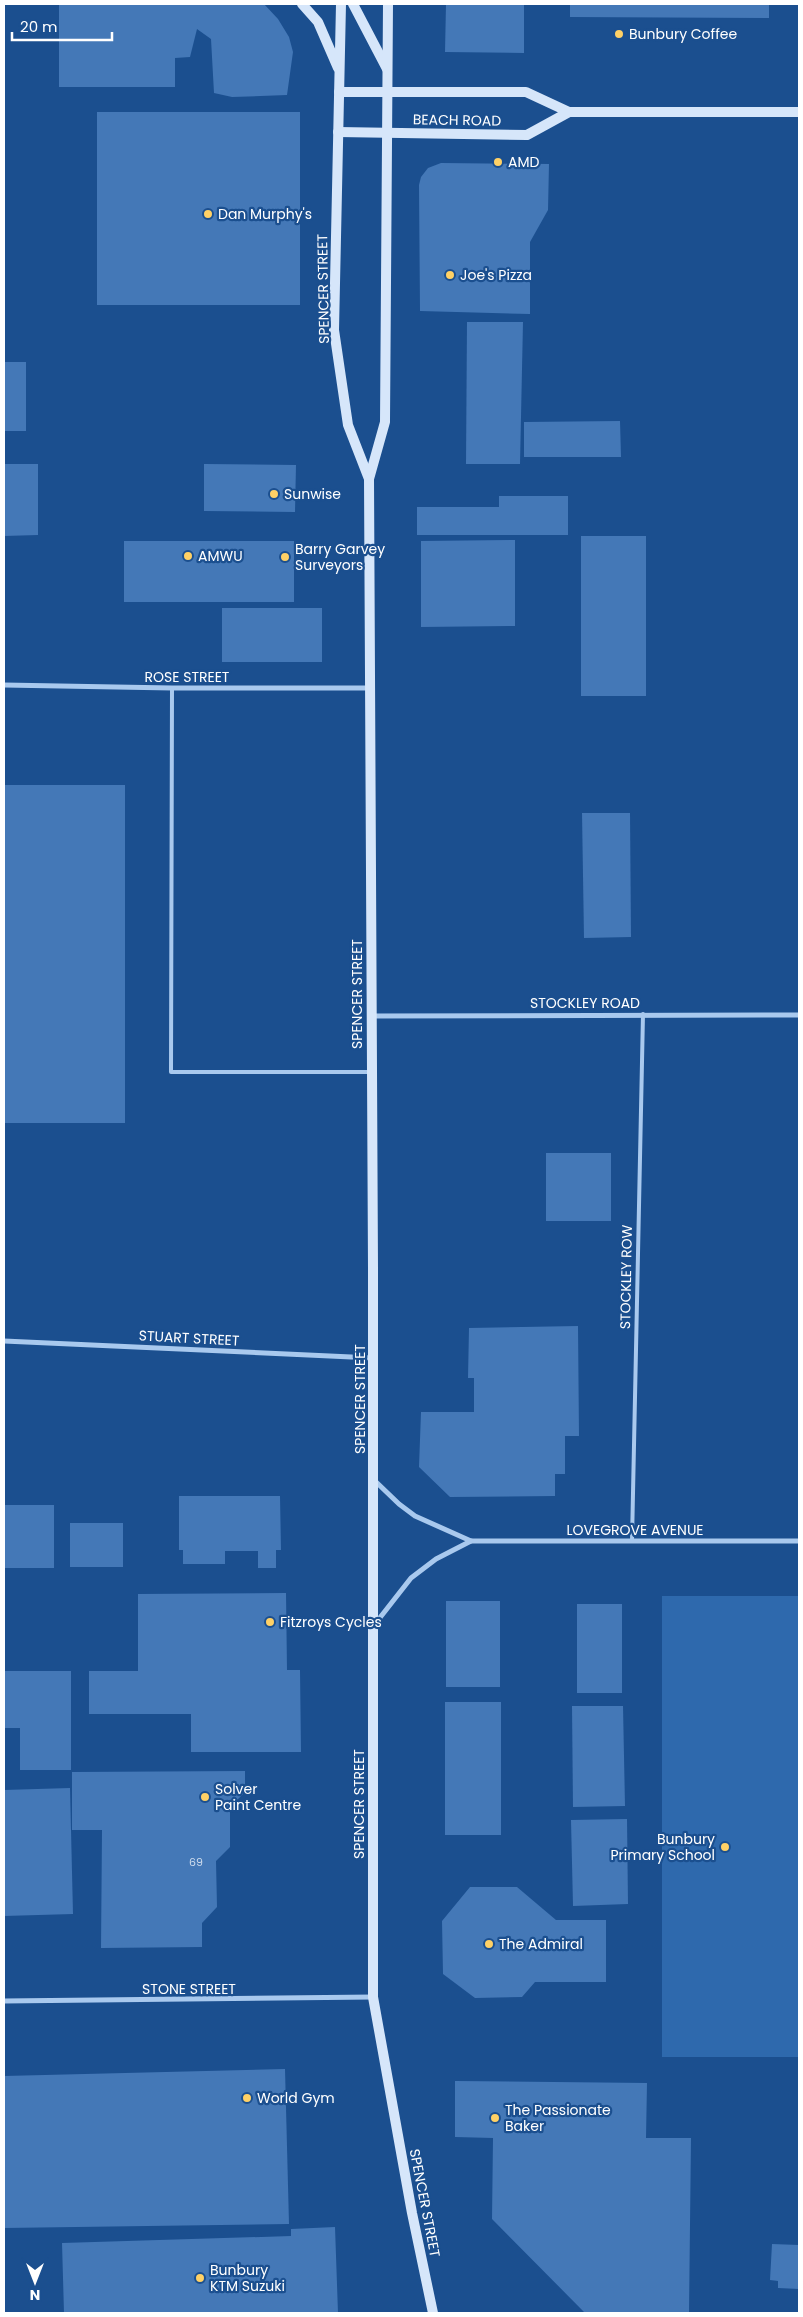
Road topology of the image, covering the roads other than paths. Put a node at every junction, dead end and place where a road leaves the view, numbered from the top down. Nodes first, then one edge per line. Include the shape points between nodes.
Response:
1 (302, 4) edge
2 (341, 4) edge
3 (353, 4) edge
4 (388, 4) edge
5 (340, 71) junction
6 (389, 72) junction
7 (340, 92) junction
8 (388, 92) junction
9 (569, 112) junction
10 (799, 112) edge
11 (338, 132) junction
12 (388, 133) junction
13 (369, 479) junction
14 (4, 685) edge
15 (172, 688) junction
16 (369, 688) junction
17 (643, 1014) junction
18 (799, 1015) edge
19 (371, 1016) junction
20 (372, 1072) junction
21 (4, 1341) edge
22 (373, 1358) junction
23 (374, 1479) junction
24 (471, 1541) junction
25 (632, 1541) junction
26 (799, 1541) edge
27 (372, 1626) junction
28 (374, 1997) junction
29 (4, 2001) edge
30 (433, 2313) edge

1 - 5 main road via 318,22
2 - 5 main road, SPENCER STREET
3 - 6 main road
4 - 6 main road, SPENCER STREET
5 - 7 main road, SPENCER STREET
6 - 8 main road, SPENCER STREET
7 - 8 main road, BEACH ROAD
7 - 11 main road, SPENCER STREET
8 - 9 main road, BEACH ROAD via 526,92
8 - 12 main road, SPENCER STREET
9 - 10 main road, BEACH ROAD
9 - 12 main road, BEACH ROAD via 527,135
11 - 12 main road, BEACH ROAD
11 - 13 main road, SPENCER STREET via 334,330 348,425
12 - 13 main road, SPENCER STREET via 385,422
13 - 16 main road, SPENCER STREET
14 - 15 street, ROSE STREET
15 - 16 street, ROSE STREET
15 - 20 lane via 171,1072
16 - 19 main road, SPENCER STREET
17 - 18 street, STOCKLEY ROAD
17 - 19 street, STOCKLEY ROAD
17 - 25 lane, STOCKLEY ROW
19 - 20 main road, SPENCER STREET
20 - 22 main road, SPENCER STREET
21 - 22 street, STUART STREET
22 - 23 main road, SPENCER STREET
23 - 24 street, LOVEGROVE AVENUE via 415,1516
23 - 27 main road, SPENCER STREET
24 - 25 street, LOVEGROVE AVENUE
24 - 27 street, LOVEGROVE AVENUE via 436,1559 411,1578
25 - 26 street, LOVEGROVE AVENUE
27 - 28 main road, SPENCER STREET
28 - 29 street, STONE STREET
28 - 30 main road, SPENCER STREET

